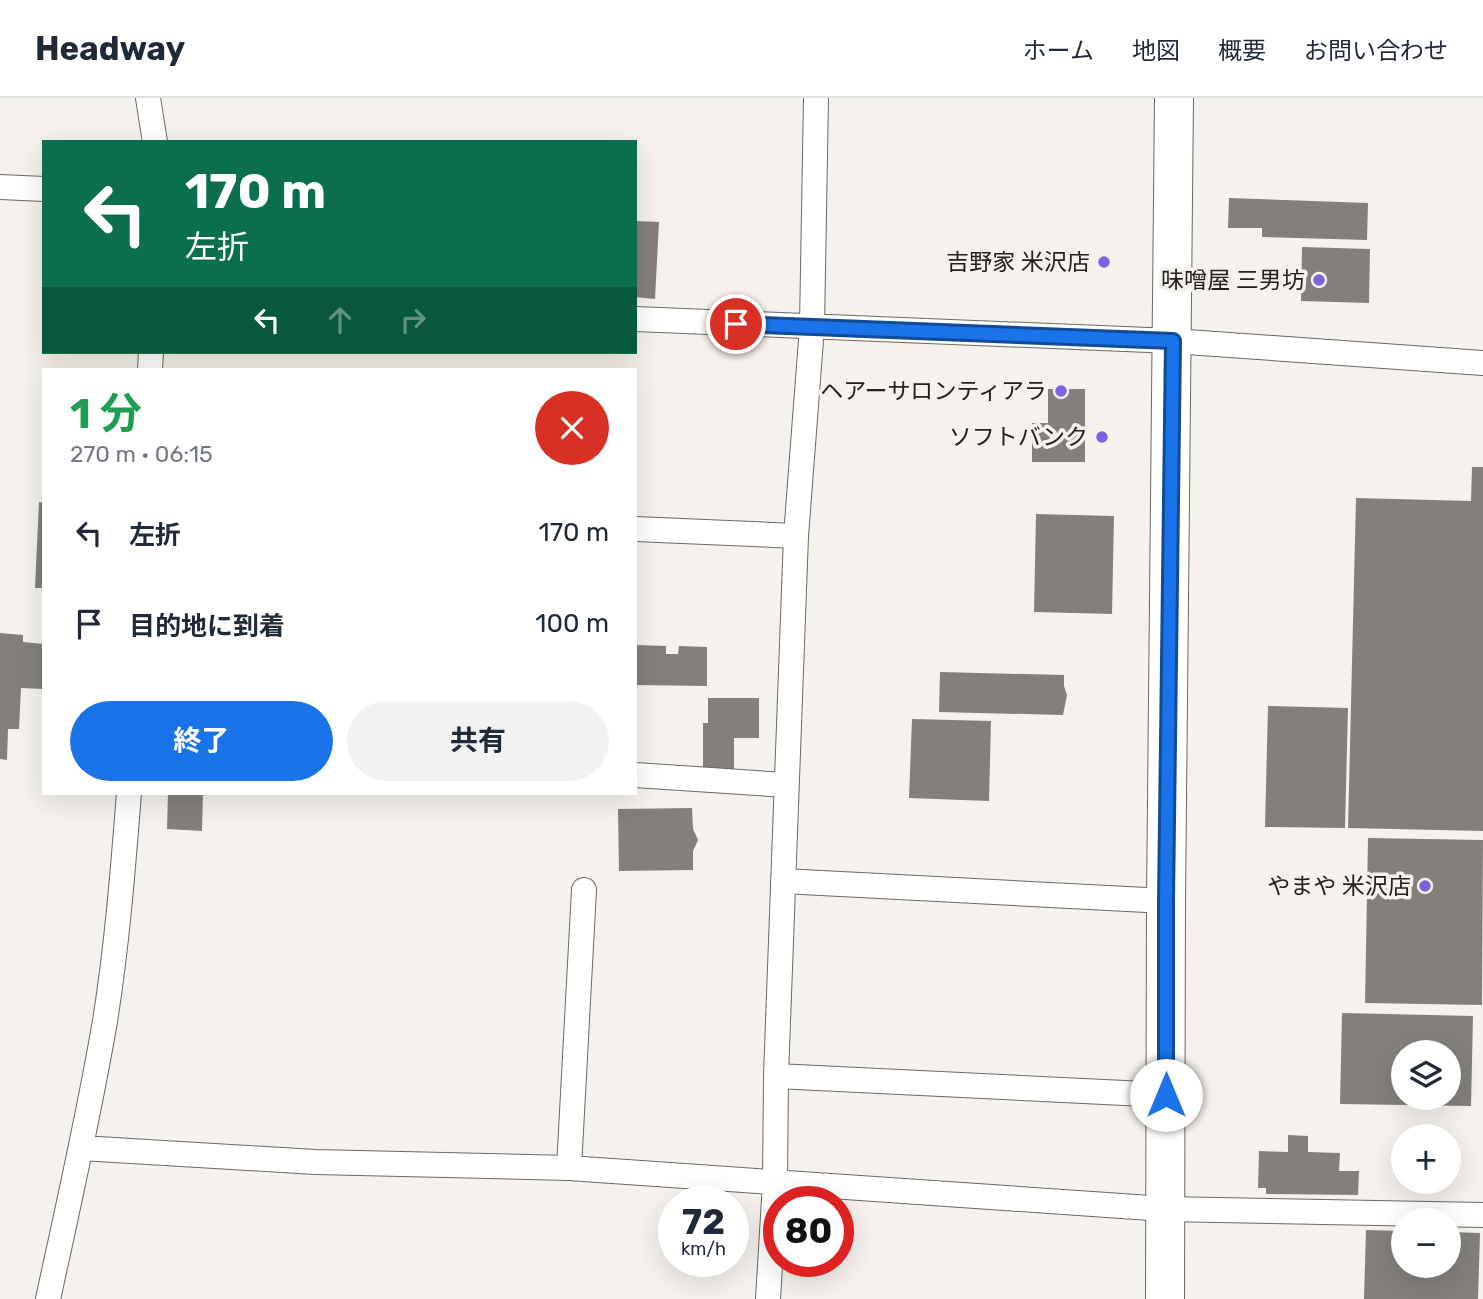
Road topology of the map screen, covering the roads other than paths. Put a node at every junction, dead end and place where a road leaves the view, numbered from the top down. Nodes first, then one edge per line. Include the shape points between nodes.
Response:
1 (148, 98) edge
2 (816, 98) edge
3 (1174, 98) edge
4 (155, 140) edge
5 (0, 187) edge
6 (42, 189) edge
7 (637, 319) edge
8 (812, 327) junction
9 (1173, 341) junction
10 (1483, 363) edge
11 (637, 529) edge
12 (796, 536) junction
13 (637, 775) edge
14 (786, 785) junction
15 (129, 795) edge
16 (783, 881) junction
17 (584, 890) dead end
18 (1166, 901) junction
19 (776, 1076) junction
20 (1166, 1095) junction
21 (81, 1148) junction
22 (569, 1168) junction
23 (775, 1182) junction
24 (1165, 1209) junction
25 (1483, 1215) edge
26 (48, 1299) edge
27 (768, 1299) edge
28 (1164, 1299) edge

1 - 4 street
2 - 8 street
3 - 9 highway
5 - 6 street
7 - 8 street
8 - 9 street
8 - 12 street
9 - 10 street
9 - 18 highway
11 - 12 street
12 - 14 street
13 - 14 street
14 - 16 street
15 - 21 street via 120,912
16 - 18 street
16 - 19 street
17 - 22 street
18 - 20 highway
19 - 20 street
19 - 23 street
20 - 24 highway
21 - 22 street via 315,1162
21 - 26 street
22 - 23 street
23 - 24 street
23 - 27 street
24 - 25 street
24 - 28 highway

